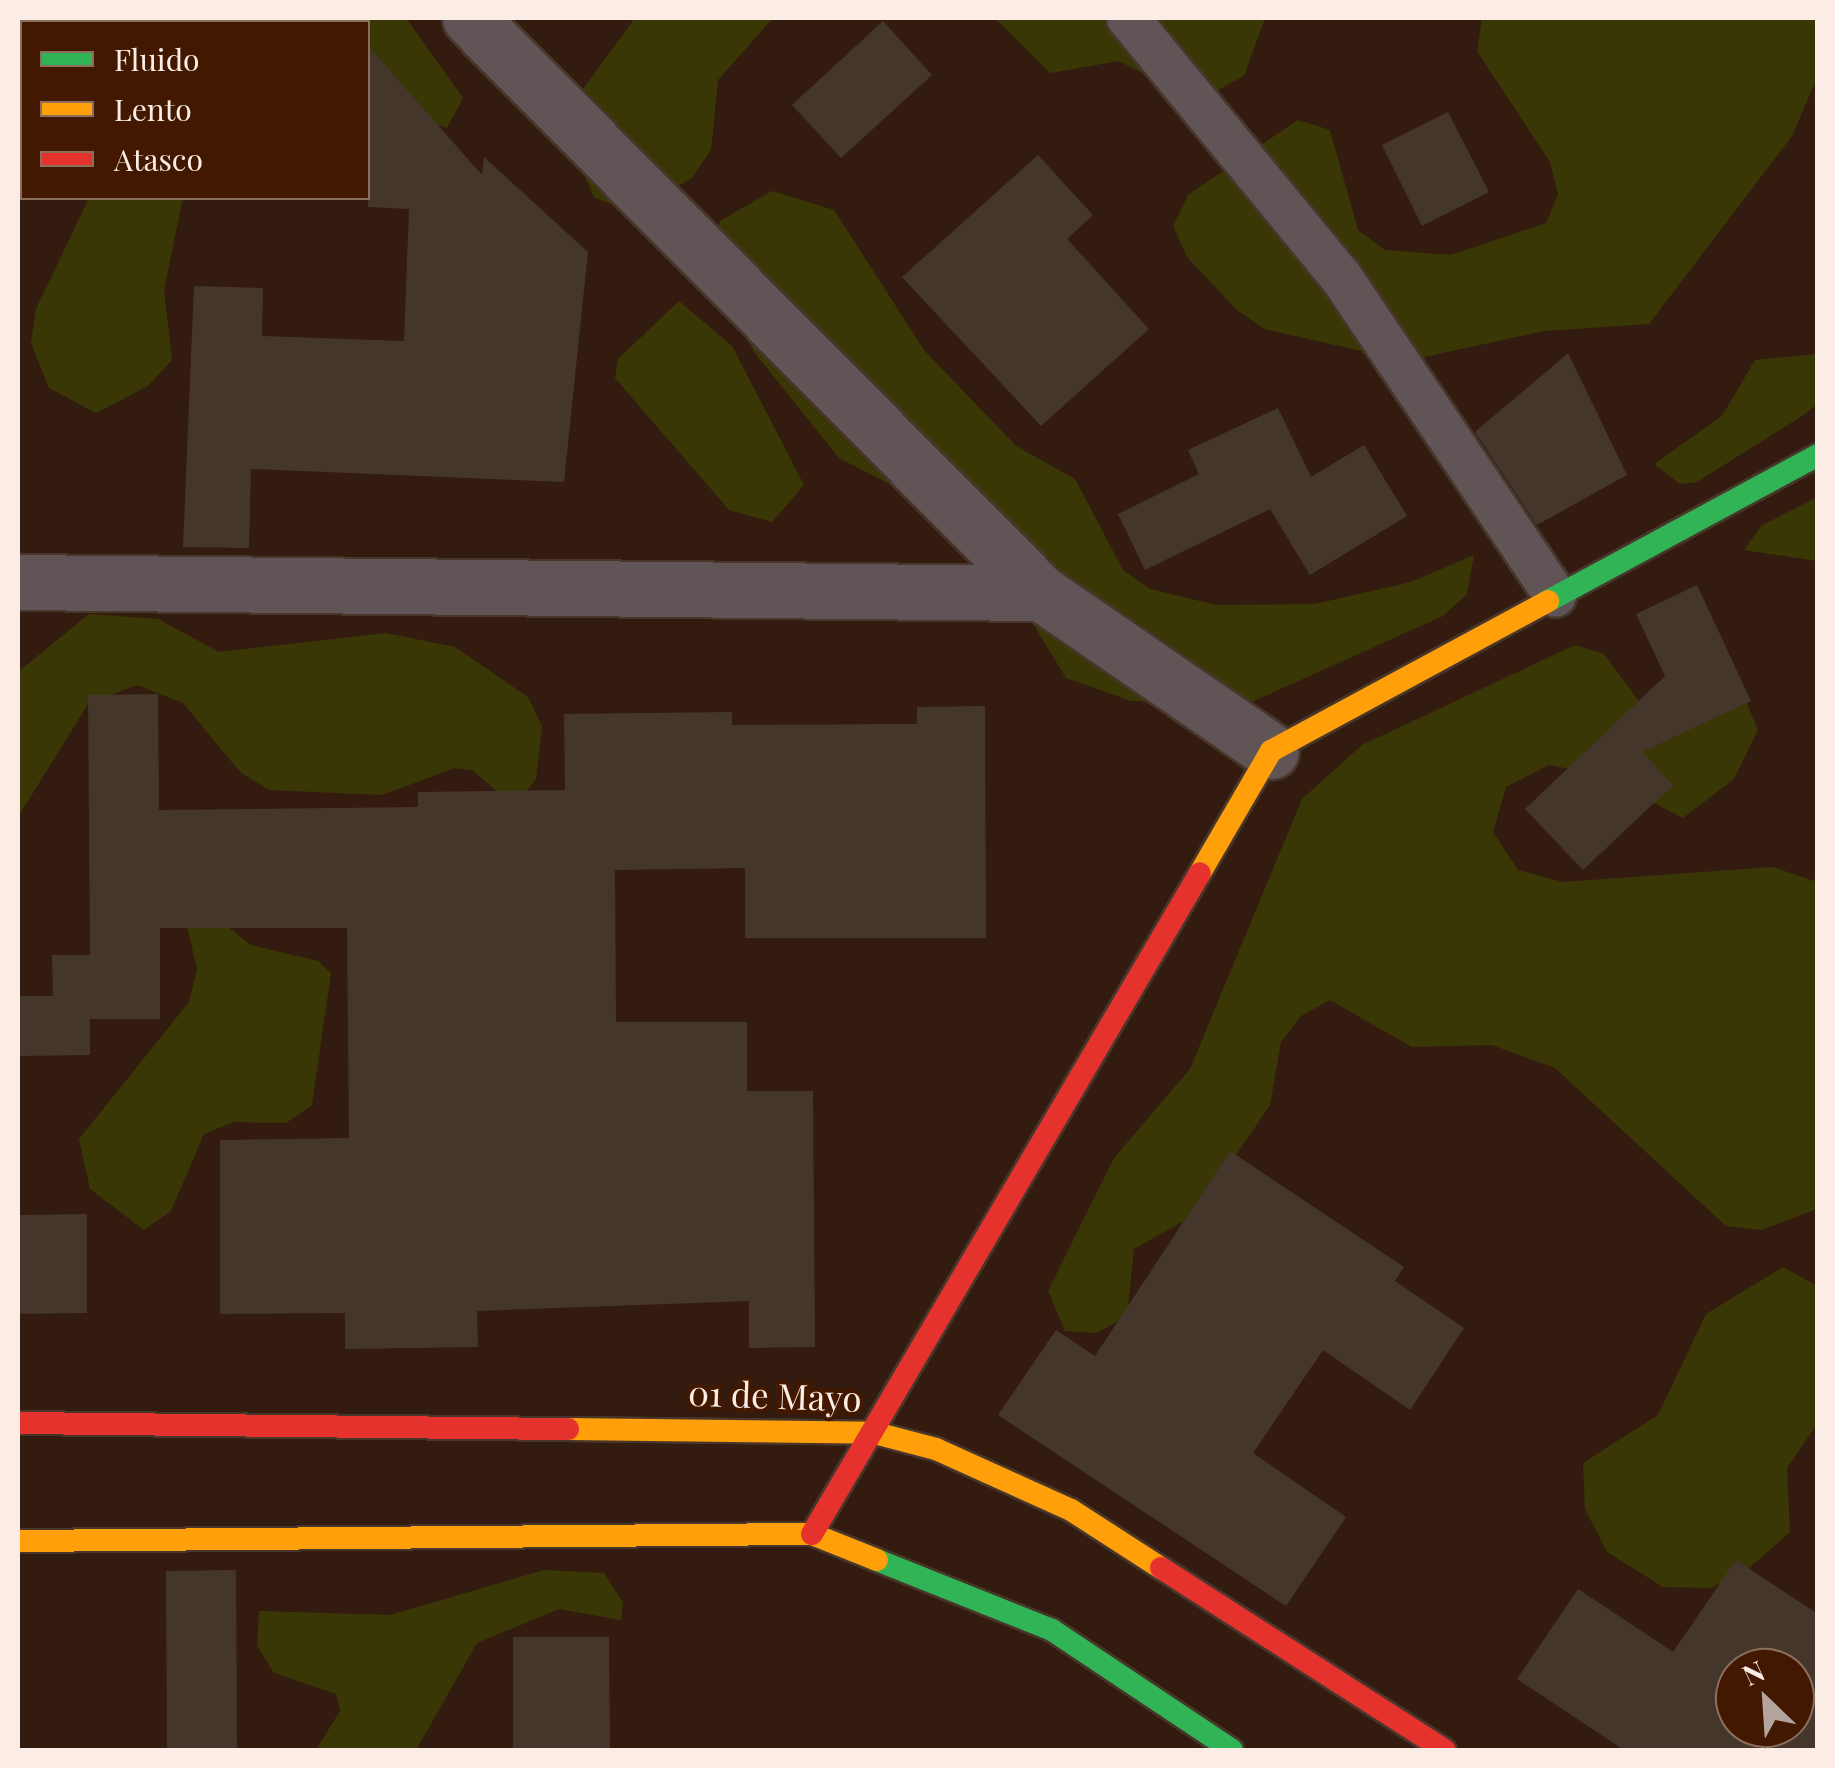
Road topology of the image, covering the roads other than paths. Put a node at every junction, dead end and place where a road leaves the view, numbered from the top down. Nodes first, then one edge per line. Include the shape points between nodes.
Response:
1 (470, 18) edge
2 (1128, 18) edge
3 (1818, 455) edge
4 (18, 582) edge
5 (1041, 593) junction
6 (1555, 596) junction
7 (1271, 752) junction
8 (18, 1422) edge
9 (875, 1433) junction
10 (812, 1534) junction
11 (18, 1541) edge
12 (1232, 1750) edge
13 (1445, 1750) edge

1 - 5 street
2 - 6 lane via 1341,277
3 - 6 street
4 - 5 street
5 - 7 street
6 - 7 street
7 - 9 street
8 - 9 street, 01 de Mayo
9 - 10 street
9 - 13 street, 01 de Mayo via 936,1449 1071,1510
10 - 11 street
10 - 12 street via 1052,1630

